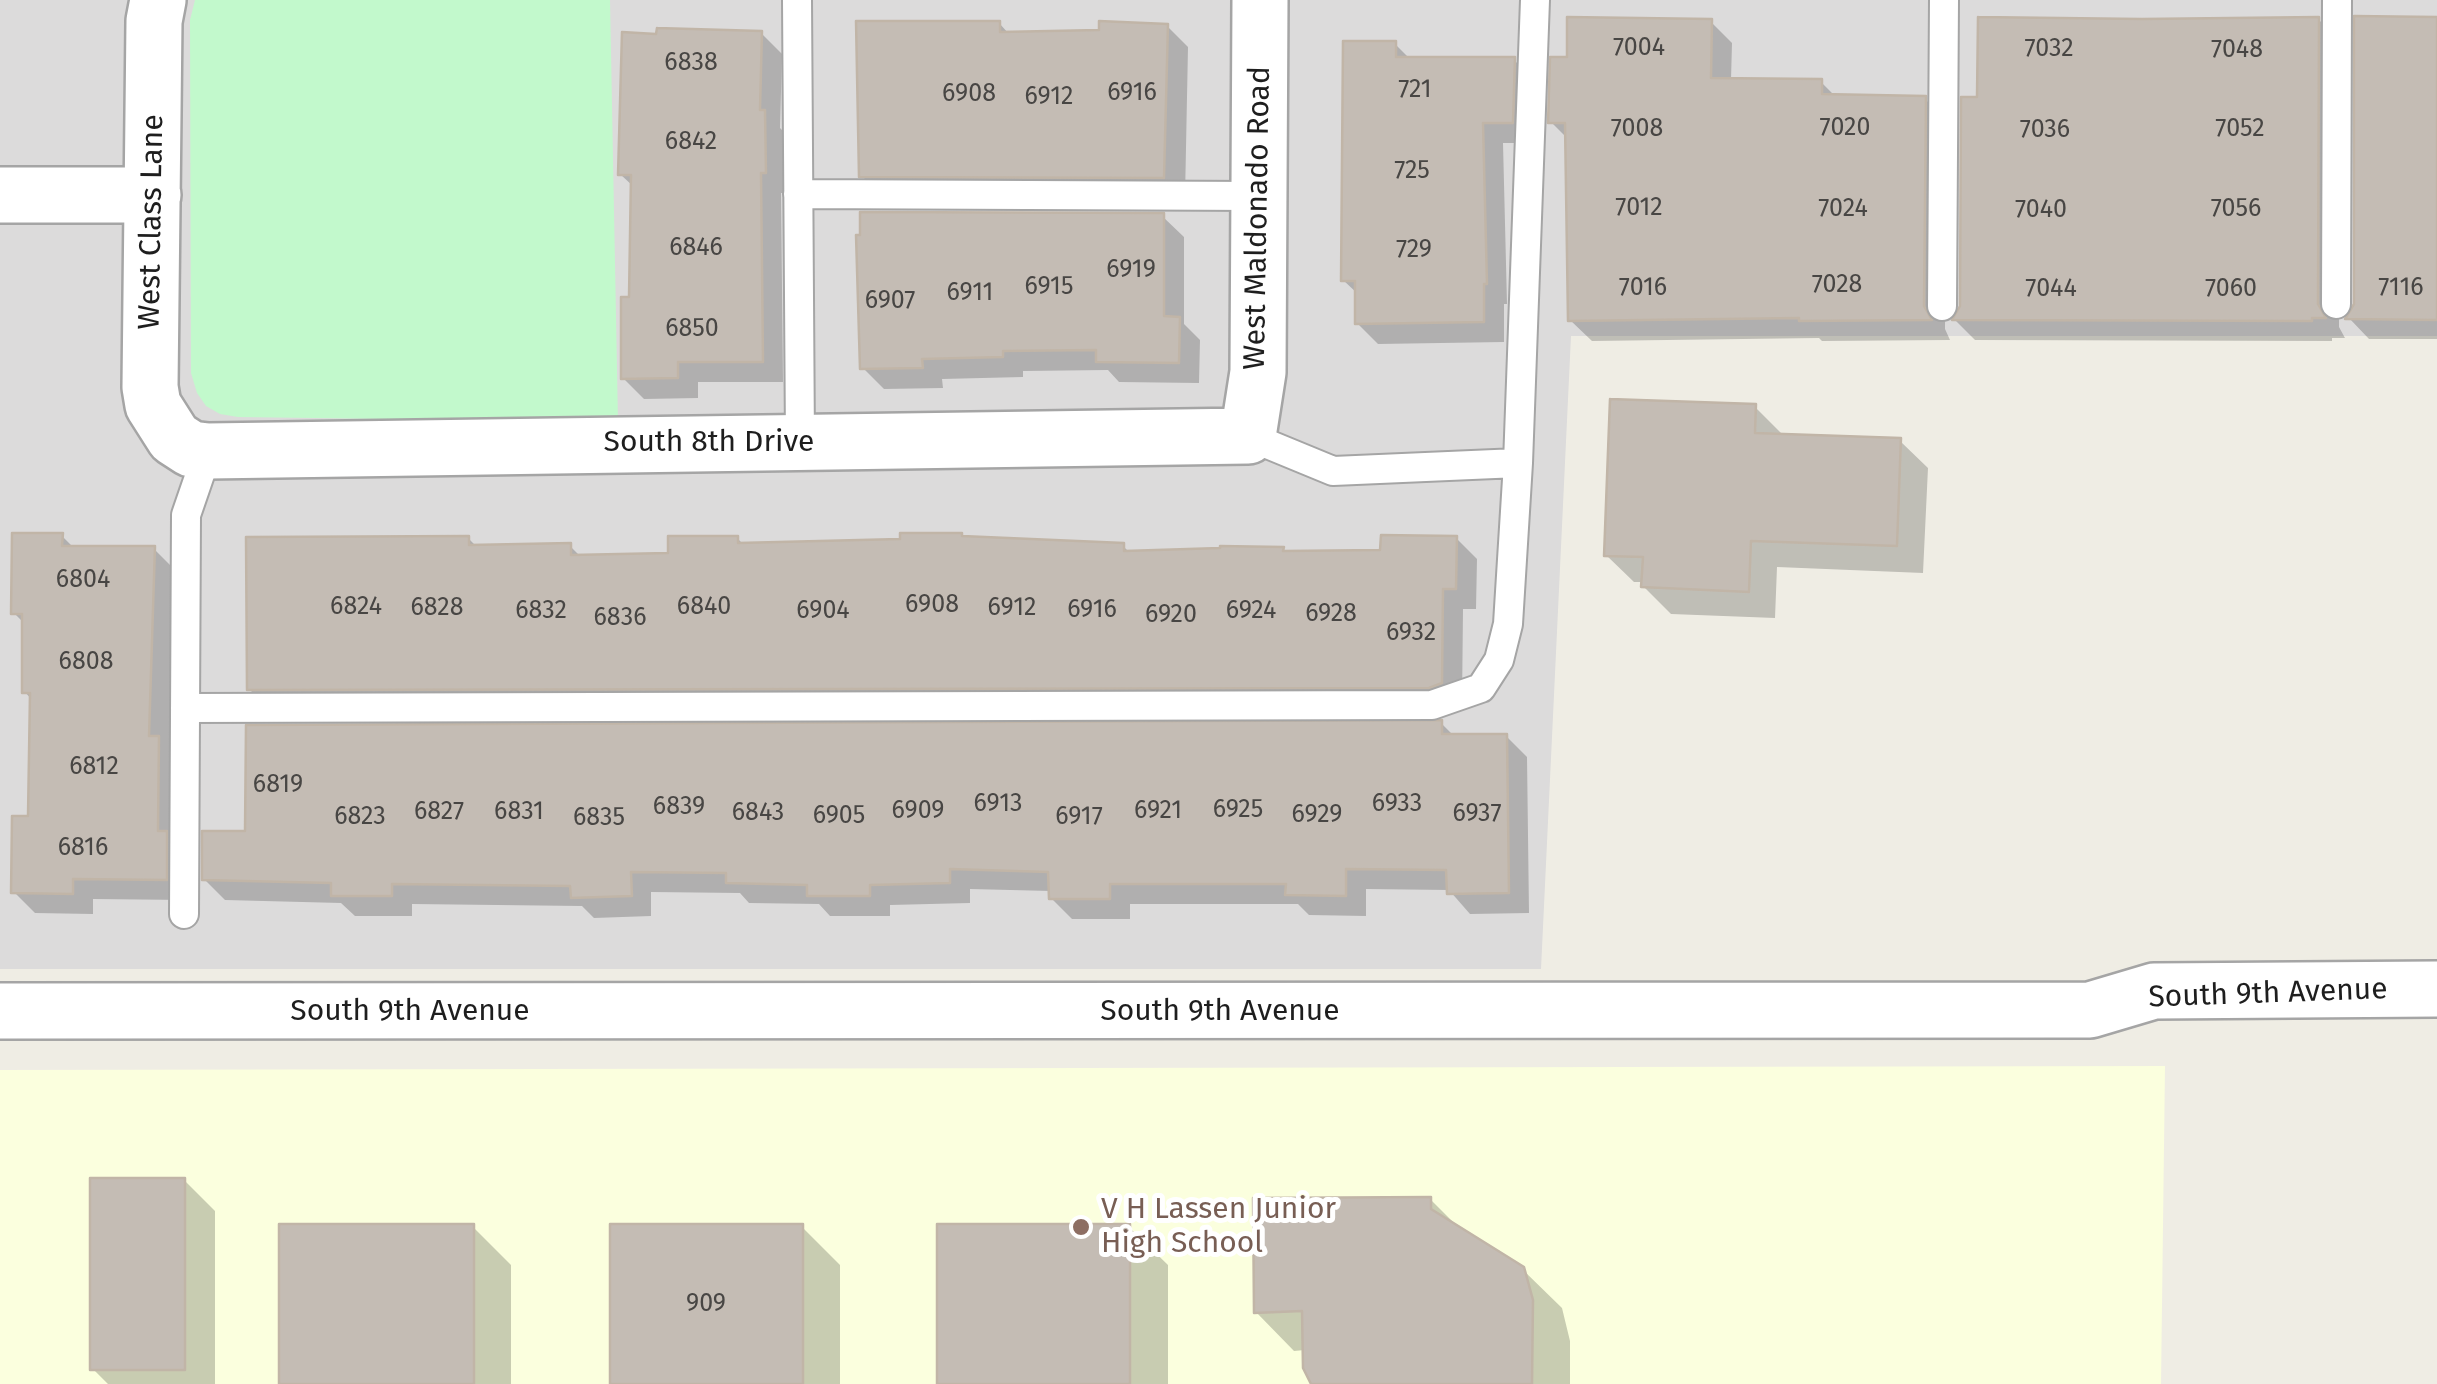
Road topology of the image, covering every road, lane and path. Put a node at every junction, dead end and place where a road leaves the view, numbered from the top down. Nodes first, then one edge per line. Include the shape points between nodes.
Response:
1 (158, 0) edge
2 (797, 0) edge
3 (1260, 0) edge
4 (1535, 0) edge
5 (1944, 0) edge
6 (2337, 0) edge
7 (798, 194) junction
8 (0, 195) edge
9 (153, 195) junction
10 (1258, 196) junction
11 (2336, 304) dead end
12 (1942, 306) dead end
13 (1248, 436) junction
14 (800, 443) junction
15 (191, 444) junction
16 (1518, 464) junction
17 (185, 708) junction
18 (184, 914) dead end
19 (2437, 989) edge
20 (0, 1011) edge

1 - 9 street, West Class Lane
2 - 7 lane
3 - 10 street, West Maldonado Road
4 - 16 lane
5 - 12 lane
6 - 11 lane
7 - 10 lane
7 - 14 lane
8 - 9 street
9 - 15 street, West Class Lane via 150,387 153,405
10 - 13 street, West Maldonado Road via 1258,372
13 - 14 street, South 8th Drive
13 - 16 lane via 1332,471
14 - 15 street, South 8th Drive
15 - 17 lane
16 - 17 lane via 1508,624 1498,660 1481,688 1432,705
17 - 18 lane
19 - 20 street, South 9th Avenue via 2154,992 2090,1010

